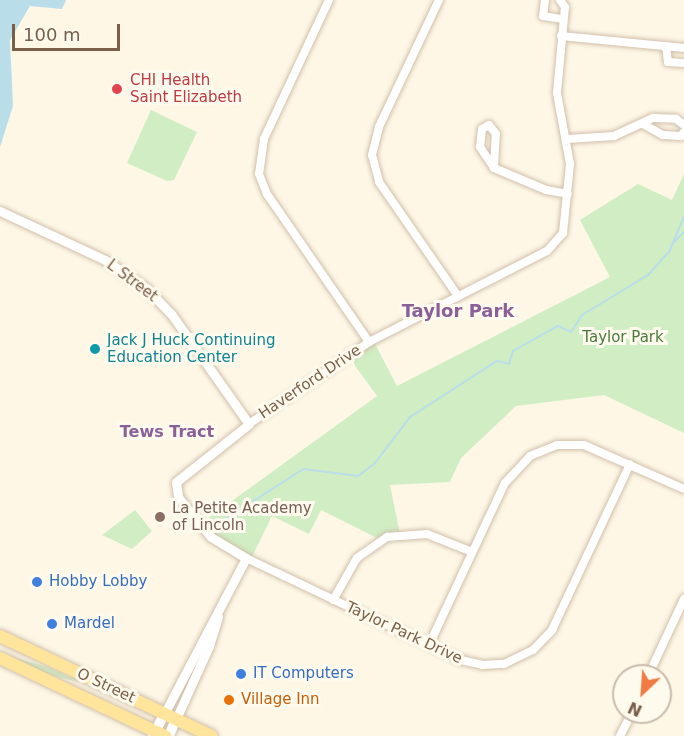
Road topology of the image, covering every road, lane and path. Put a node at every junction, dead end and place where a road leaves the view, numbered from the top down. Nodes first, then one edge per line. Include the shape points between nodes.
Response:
1 (329, 0) edge
2 (438, 0) edge
3 (545, 0) edge
4 (560, 0) edge
5 (563, 19) junction
6 (561, 36) junction
7 (666, 46) junction
8 (684, 48) edge
9 (684, 63) edge
10 (643, 124) junction
11 (684, 125) edge
12 (684, 132) edge
13 (568, 139) junction
14 (494, 168) junction
15 (568, 194) junction
16 (0, 211) edge
17 (458, 296) junction
18 (369, 342) junction
19 (249, 424) junction
20 (630, 464) junction
21 (175, 486) joint
22 (684, 489) edge
23 (472, 552) junction
24 (246, 558) junction
25 (333, 600) junction
26 (683, 604) edge
27 (0, 636) edge
28 (429, 645) junction
29 (0, 658) edge
30 (654, 664) edge
31 (170, 716) junction
32 (160, 735) edge
33 (212, 736) edge

1 - 18 street via 264,139 259,174 267,194
2 - 17 street via 379,127 372,155 379,182
3 - 5 street via 543,16
4 - 5 street via 565,7
5 - 6 street
6 - 7 street
6 - 13 street via 557,98
7 - 8 street
7 - 9 street via 668,62
10 - 11 street via 653,118 676,119
10 - 12 street via 663,135 681,136
10 - 13 street via 614,136
13 - 15 street
14 - 14 street via 480,147 480,133 489,125 496,134
14 - 15 street via 546,190
15 - 17 street, Haverford Drive via 563,233 547,250
16 - 19 street, L Street via 110,263 146,288 172,315
17 - 18 street, Haverford Drive
18 - 19 street, Haverford Drive
19 - 21 street, Haverford Drive via 180,476
20 - 22 street
20 - 23 street via 576,444 535,453 509,476
20 - 28 street, Taylor Park Drive via 555,625 538,647 514,661 487,665 466,662
21 - 24 street, Taylor Park Drive via 178,496 214,540
23 - 25 street via 427,534 387,537 360,554
23 - 28 street
24 - 25 street, Taylor Park Drive
24 - 31 street via 218,616 213,637
25 - 28 street, Taylor Park Drive
26 - 30 street
27 - 31 main road, O Street
29 - 32 main road, O Street
31 - 32 main road
31 - 33 main road, O Street

